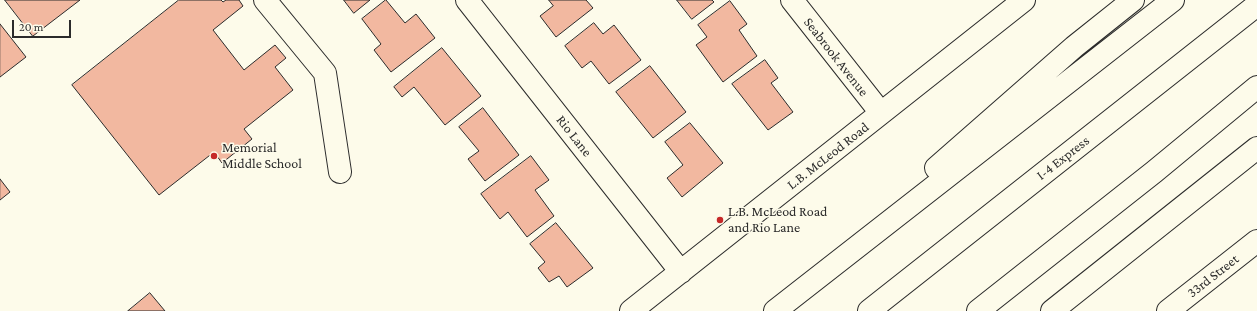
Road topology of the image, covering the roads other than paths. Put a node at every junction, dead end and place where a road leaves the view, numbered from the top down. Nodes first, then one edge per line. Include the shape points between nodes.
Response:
1 (265, 0) edge
2 (467, 0) edge
3 (792, 0) edge
4 (1024, 0) edge
5 (1133, 0) edge
6 (1173, 0) edge
7 (1257, 5) edge
8 (1257, 87) edge
9 (881, 113) junction
10 (1257, 148) edge
11 (340, 172) dead end
12 (1257, 241) edge
13 (681, 272) junction
14 (632, 311) edge
15 (774, 311) edge
16 (870, 311) edge
17 (978, 311) edge
18 (1052, 311) edge
19 (1168, 311) edge

1 - 11 main road via 325,73
2 - 13 main road, Rio Lane
3 - 9 main road, Seabrook Avenue
4 - 9 main road, L.B. McLeod Road
5 - 15 main road via 1074,47
6 - 15 main road
7 - 16 main road, I-4 Express
8 - 17 main road
9 - 13 main road, L.B. McLeod Road
10 - 18 main road
12 - 19 main road, 33rd Street
13 - 14 main road, L.B. McLeod Road

